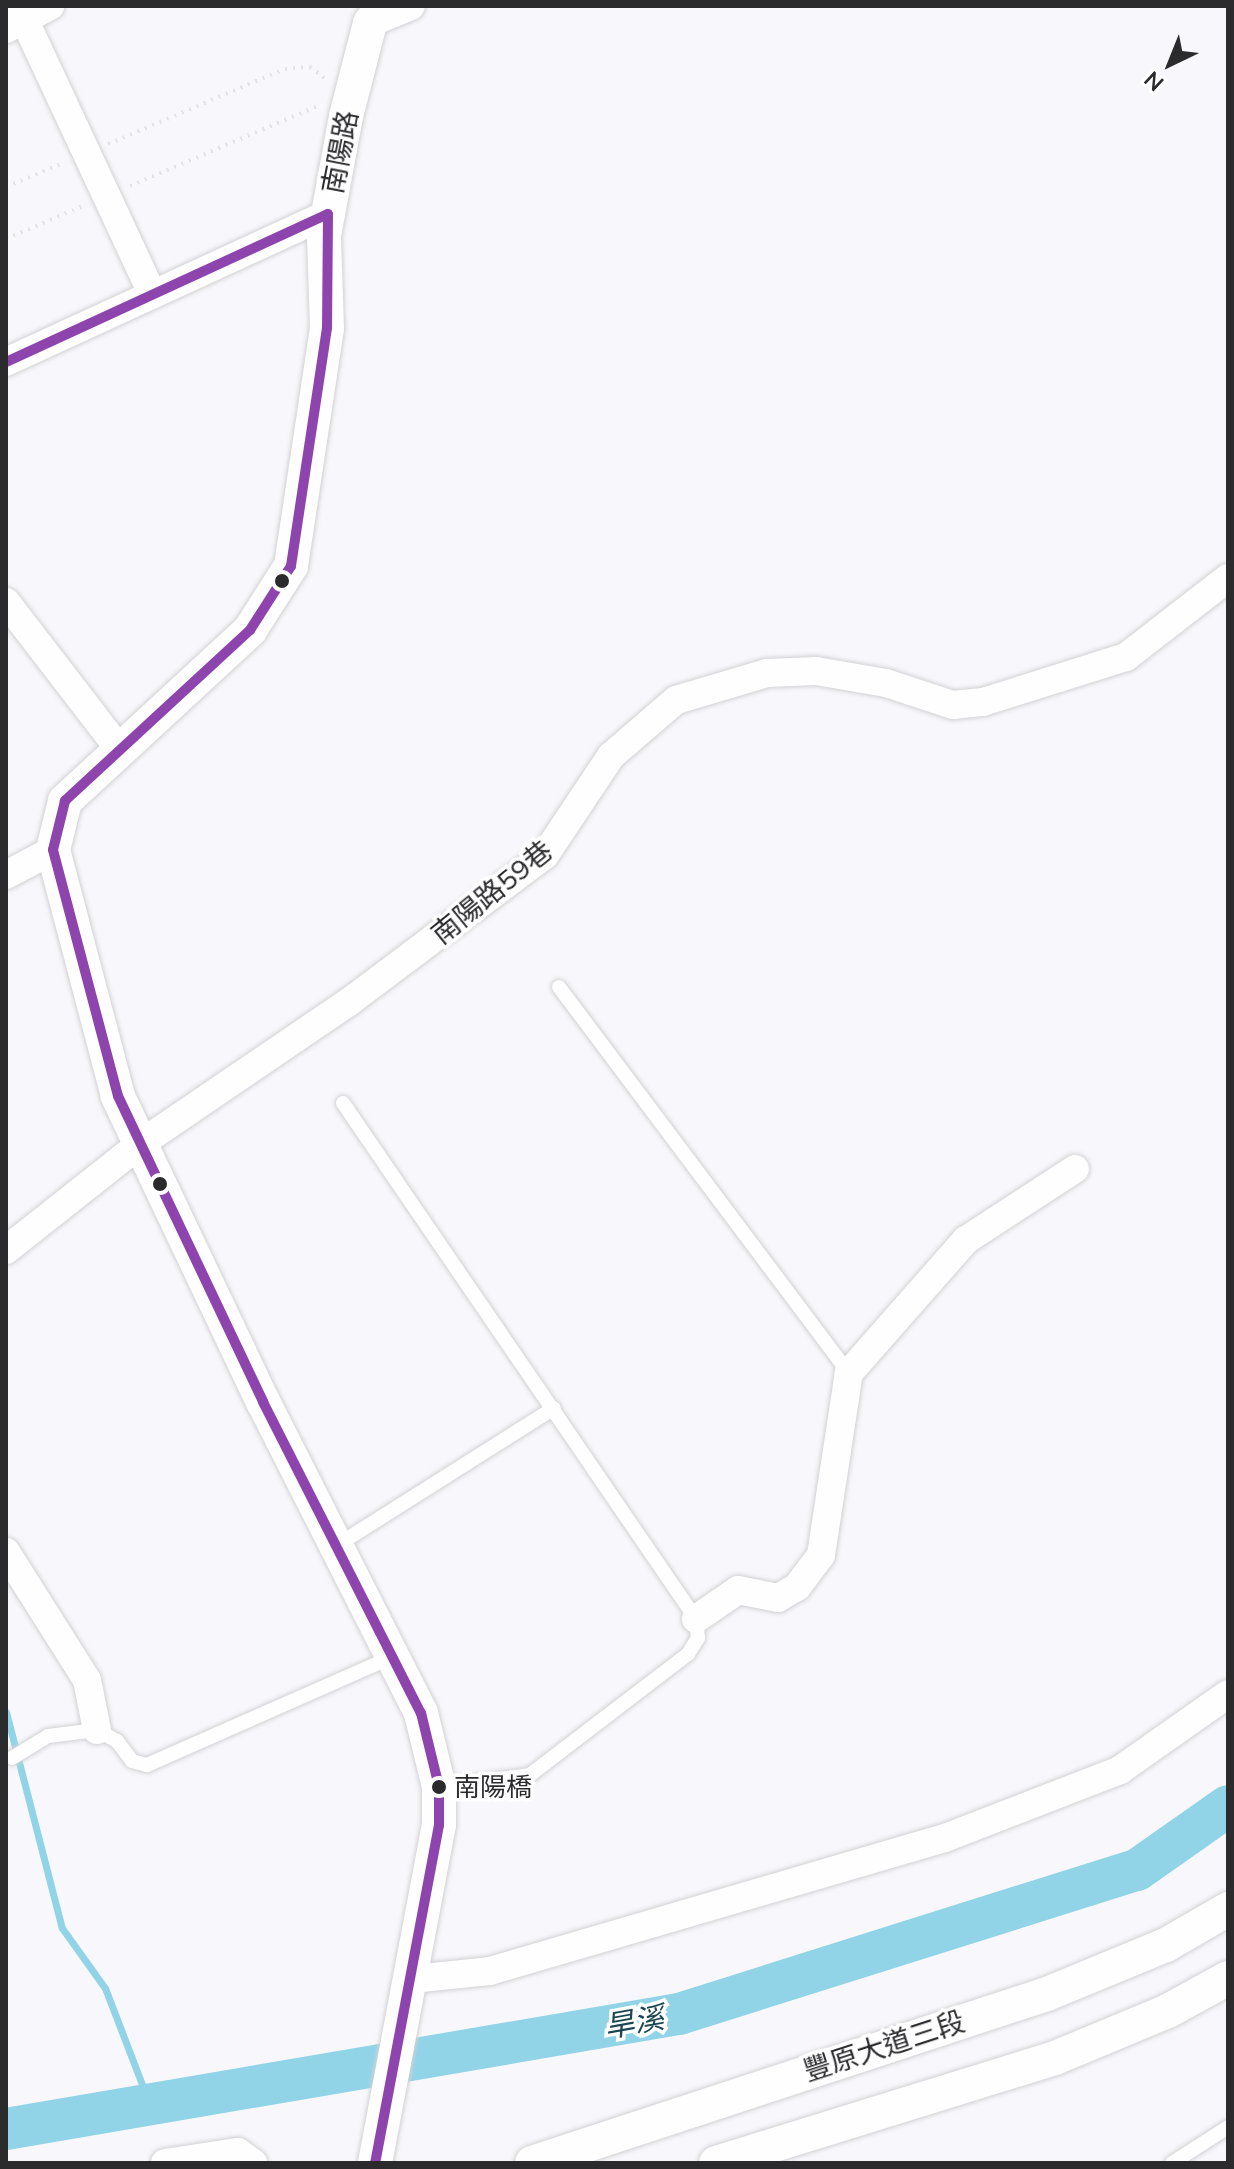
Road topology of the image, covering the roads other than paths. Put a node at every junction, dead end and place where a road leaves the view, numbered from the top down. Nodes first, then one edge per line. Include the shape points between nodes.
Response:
1 (411, 6) edge
2 (25, 15) edge
3 (377, 15) edge
4 (328, 214) junction
5 (152, 293) junction
6 (6, 362) edge
7 (1228, 578) edge
8 (6, 602) edge
9 (120, 750) junction
10 (53, 850) junction
11 (6, 875) edge
12 (559, 987) dead end
13 (343, 1103) dead end
14 (140, 1144) junction
15 (1075, 1169) dead end
16 (6, 1250) edge
17 (849, 1373) junction
18 (554, 1408) junction
19 (339, 1544) junction
20 (6, 1552) edge
21 (696, 1619) junction
22 (392, 1657) junction
23 (1228, 1694) edge
24 (97, 1730) junction
25 (12, 1758) dead end
26 (439, 1787) junction
27 (1228, 1909) edge
28 (1228, 1978) edge
29 (411, 1986) junction
30 (1228, 2127) edge
31 (1193, 2158) edge
32 (375, 2159) edge
33 (165, 2163) edge
34 (253, 2163) edge
35 (532, 2163) edge
36 (716, 2163) edge
37 (1172, 2163) edge

1 - 3 street
2 - 5 street
3 - 4 street, 南陽路 via 346,116
4 - 5 street
4 - 9 street, 南陽路 via 327,328 291,566 250,630
5 - 6 street
7 - 14 street, 南陽路59巷 via 1126,657 983,702 953,705 886,683 816,671 767,673 676,700 611,756 545,855 349,1002
8 - 9 street
9 - 10 street, 南陽路 via 65,801
10 - 11 street
10 - 14 street, 南陽路 via 98,1035
12 - 17 lane
13 - 18 lane
14 - 16 street, 南陽路59巷
14 - 19 street, 南陽路 via 263,1402
15 - 17 street via 966,1240
17 - 21 street via 821,1555 797,1587 778,1598 738,1590
18 - 19 lane
18 - 21 lane
19 - 22 street, 南陽路
20 - 24 street via 87,1680
21 - 26 lane via 698,1638 688,1654 530,1775
22 - 24 lane via 147,1765 132,1761 117,1741
22 - 26 street, 南陽路 via 421,1713
23 - 29 street via 1120,1770 945,1838 490,1971
24 - 25 lane via 48,1736
26 - 29 street, 南陽路 via 439,1825
27 - 35 street, 豐原大道三段 via 1166,1945 1047,1994
28 - 36 street via 1168,2011 1055,2058
29 - 32 street
30 - 31 lane
31 - 37 lane
33 - 34 street via 238,2152

